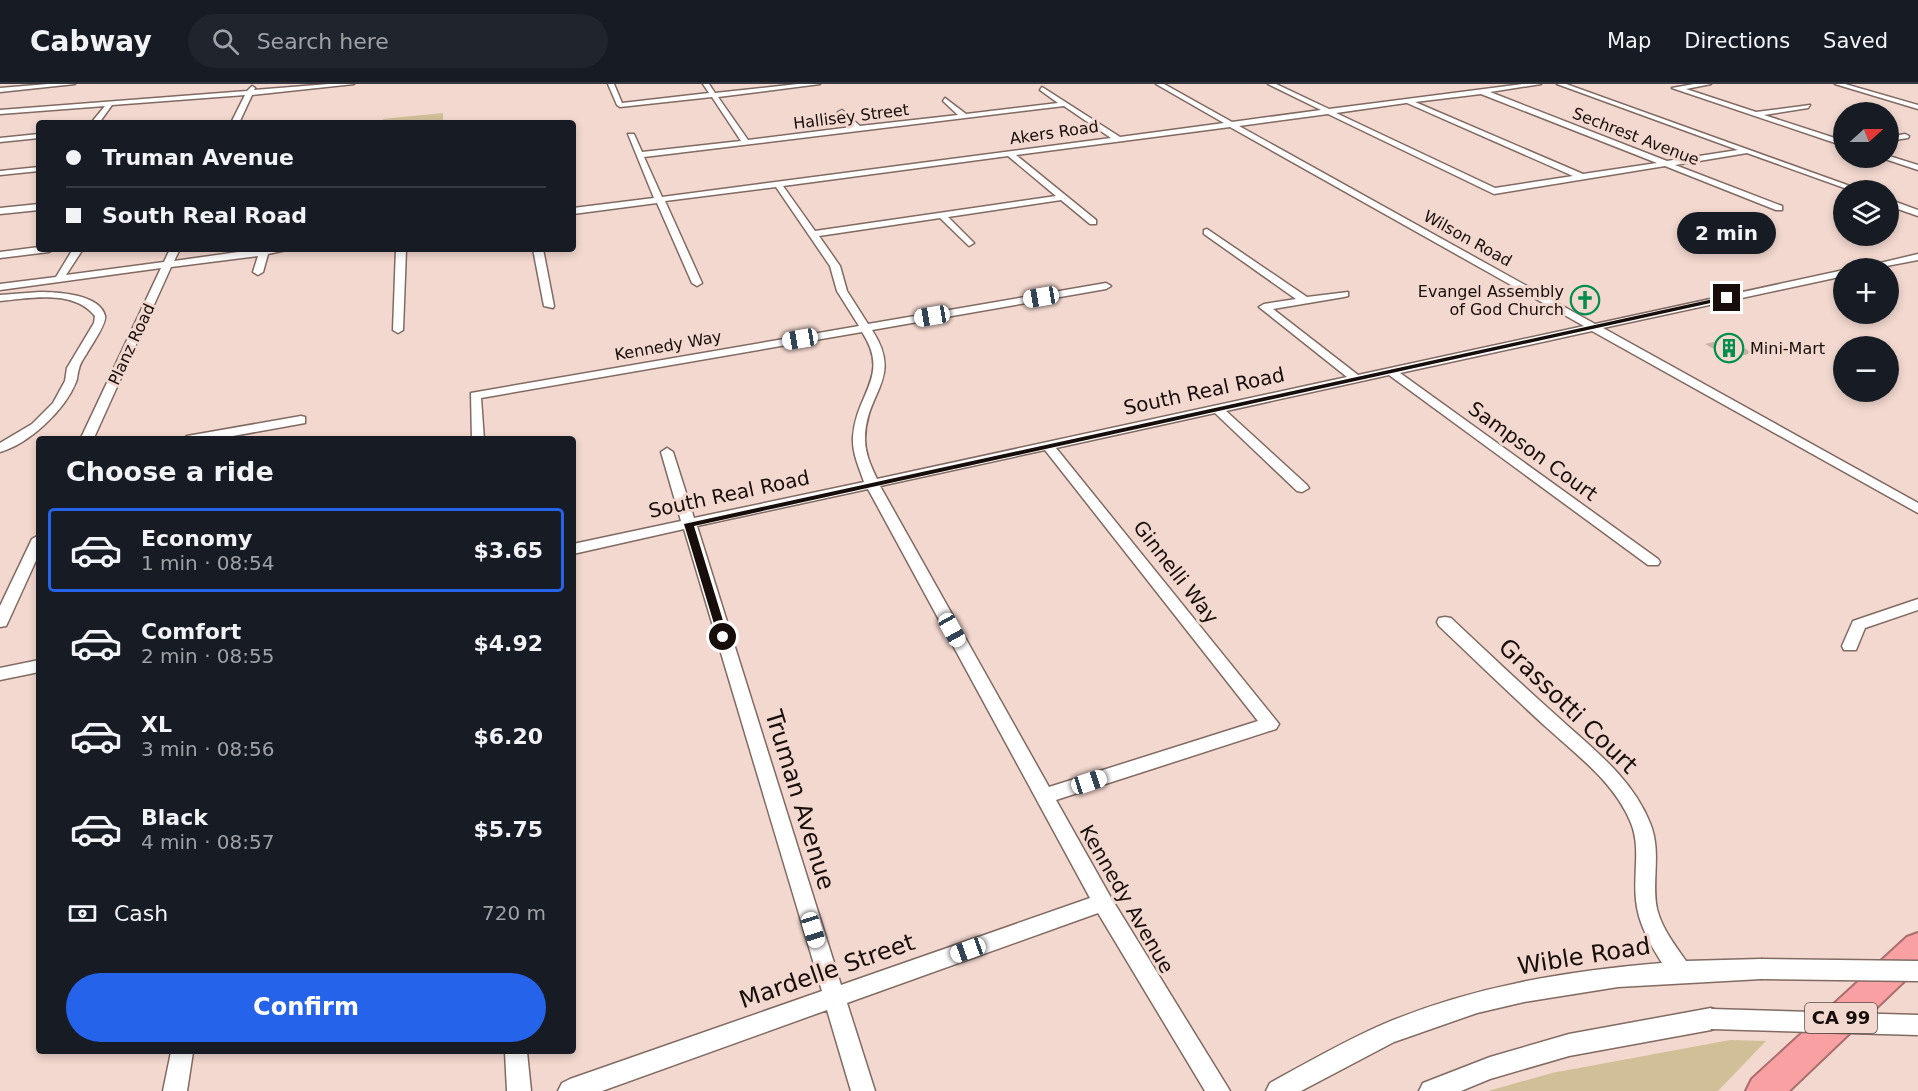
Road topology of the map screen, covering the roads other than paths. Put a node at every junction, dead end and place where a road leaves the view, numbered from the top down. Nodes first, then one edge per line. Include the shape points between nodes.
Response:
1 (72, 84) edge
2 (253, 84) edge
3 (351, 84) edge
4 (610, 84) edge
5 (706, 84) edge
6 (808, 84) edge
7 (817, 84) edge
8 (1158, 84) edge
9 (1271, 84) edge
10 (1538, 84) edge
11 (1560, 84) edge
12 (1707, 84) edge
13 (1838, 84) edge
14 (1042, 89) dead end
15 (0, 90) edge
16 (1482, 91) junction
17 (249, 94) junction
18 (714, 95) junction
19 (945, 100) dead end
20 (1406, 101) junction
21 (111, 102) junction
22 (1066, 104) junction
23 (1808, 106) dead end
24 (1918, 107) edge
25 (1328, 111) junction
26 (0, 112) edge
27 (842, 112) dead end
28 (1754, 114) junction
29 (964, 116) junction
30 (96, 120) edge
31 (236, 120) edge
32 (1230, 124) junction
33 (858, 129) junction
34 (36, 136) edge
35 (631, 136) dead end
36 (1905, 136) dead end
37 (1899, 137) edge
38 (1118, 139) junction
39 (0, 140) edge
40 (1833, 140) edge
41 (746, 142) junction
42 (1746, 151) junction
43 (1009, 153) junction
44 (640, 155) junction
45 (1899, 162) edge
46 (1666, 164) junction
47 (1918, 168) edge
48 (36, 169) edge
49 (0, 173) edge
50 (1582, 177) junction
51 (1833, 182) edge
52 (778, 184) junction
53 (1063, 197) junction
54 (660, 200) junction
55 (33, 205) edge
56 (1899, 206) edge
57 (1779, 208) dead end
58 (0, 211) edge
59 (576, 211) edge
60 (1918, 213) edge
61 (942, 215) junction
62 (1094, 222) dead end
63 (1208, 232) dead end
64 (813, 234) junction
65 (969, 243) dead end
66 (36, 251) edge
67 (76, 252) edge
68 (174, 252) edge
69 (251, 252) edge
70 (263, 252) edge
71 (402, 252) edge
72 (539, 252) edge
73 (0, 255) edge
74 (1918, 257) edge
75 (1899, 261) edge
76 (168, 265) junction
77 (258, 272) dead end
78 (1833, 275) edge
79 (59, 279) junction
80 (697, 283) dead end
81 (1106, 286) dead end
82 (0, 287) edge
83 (1344, 294) dead end
84 (0, 298) edge
85 (1306, 301) junction
86 (549, 306) dead end
87 (1593, 327) junction
88 (866, 328) junction
89 (398, 330) dead end
90 (1390, 371) junction
91 (1356, 379) junction
92 (1218, 409) junction
93 (301, 420) dead end
94 (88, 436) edge
95 (210, 436) edge
96 (478, 436) edge
97 (1048, 446) junction
98 (0, 448) edge
99 (667, 452) dead end
100 (872, 484) junction
101 (1302, 488) dead end
102 (1918, 509) edge
103 (689, 524) junction
104 (576, 548) edge
105 (35, 554) edge
106 (1653, 562) dead end
107 (1918, 604) edge
108 (0, 622) edge
109 (1445, 622) dead end
110 (1850, 646) dead end
111 (36, 667) edge
112 (0, 674) edge
113 (1044, 796) junction
114 (1103, 902) junction
115 (1918, 947) edge
116 (1679, 970) junction
117 (1918, 971) edge
118 (834, 998) junction
119 (1918, 1025) edge
120 (182, 1054) edge
121 (516, 1054) edge
122 (175, 1091) edge
123 (519, 1091) edge
124 (570, 1091) edge
125 (863, 1091) edge
126 (1218, 1091) edge
127 (1278, 1091) edge
128 (1431, 1091) edge
129 (1764, 1091) edge

1 - 15 street
2 - 17 street
3 - 17 street
4 - 18 street via 620,105
5 - 18 street
6 - 7 street
6 - 18 street
8 - 32 street, Wilson Road
9 - 25 street
10 - 16 street, Akers Road
11 - 42 street
12 - 28 street via 1676,88
13 - 24 street
14 - 22 street
16 - 20 street, Akers Road
16 - 46 street, Sechrest Avenue
17 - 21 street
17 - 31 street
18 - 41 street
19 - 29 street
20 - 25 street, Akers Road
20 - 50 street
21 - 26 street
21 - 30 street
22 - 29 street, Hallisey Street
22 - 38 street
23 - 28 street
25 - 32 street, Akers Road
25 - 50 street via 1494,191
27 - 33 street
28 - 40 street
29 - 33 street, Hallisey Street
32 - 38 street, Akers Road
32 - 87 street, Wilson Road
33 - 41 street, Hallisey Street
34 - 39 street
35 - 44 street
36 - 37 street
38 - 43 street, Akers Road
41 - 44 street, Hallisey Street
42 - 46 street
42 - 51 street
43 - 52 street, Akers Road
43 - 53 street
44 - 54 street
45 - 47 street
46 - 50 street
46 - 57 street, Sechrest Avenue
48 - 49 street
52 - 54 street, Akers Road
52 - 64 street, Kennedy Avenue
53 - 61 street
53 - 62 street
54 - 59 street, Akers Road
54 - 80 street
55 - 58 street
56 - 60 street
61 - 64 street
61 - 65 street
63 - 85 street
64 - 88 street, Kennedy Avenue via 835,266 842,291
66 - 73 street
67 - 79 street
68 - 76 street, Planz Road
69 - 76 street
70 - 77 street
71 - 89 street
72 - 86 street
74 - 75 street
76 - 79 street
76 - 94 street, Planz Road
78 - 87 street, South Real Road
79 - 82 street
81 - 88 street, Kennedy Way
83 - 85 street
84 - 98 street via 70,297 91,305 100,316 58,405 36,427
85 - 91 street via 1264,307
87 - 90 street, South Real Road
87 - 102 street, Wilson Road
88 - 96 street, Kennedy Way via 475,396
88 - 100 street, Kennedy Avenue via 880,357 878,381 865,406 859,437
90 - 91 street, South Real Road
90 - 106 street, Sampson Court
91 - 92 street, South Real Road
92 - 97 street, South Real Road
92 - 101 street
93 - 95 street
97 - 100 street, South Real Road
97 - 113 street, Ginnelli Way via 1270,724
99 - 103 street, Truman Avenue
100 - 103 street, South Real Road
100 - 113 street, Kennedy Avenue
103 - 104 street, South Real Road
103 - 118 street, Truman Avenue
105 - 108 street
107 - 110 street via 1859,624
109 - 116 street, Grassotti Court via 1600,767 1626,797 1641,822 1647,843 1647,910 1656,934
111 - 112 street
113 - 114 street, Kennedy Avenue
114 - 118 street, Mardelle Street
114 - 126 street, Kennedy Avenue
115 - 129 highway, CA 99
116 - 117 street, Wible Road, bridge
116 - 127 street, Wible Road via 1531,989 1451,1011 1388,1034
118 - 124 street, Mardelle Street
118 - 125 street, Truman Avenue
119 - 128 street, bridge via 1711,1018 1569,1045 1490,1068
120 - 122 street
121 - 123 street

